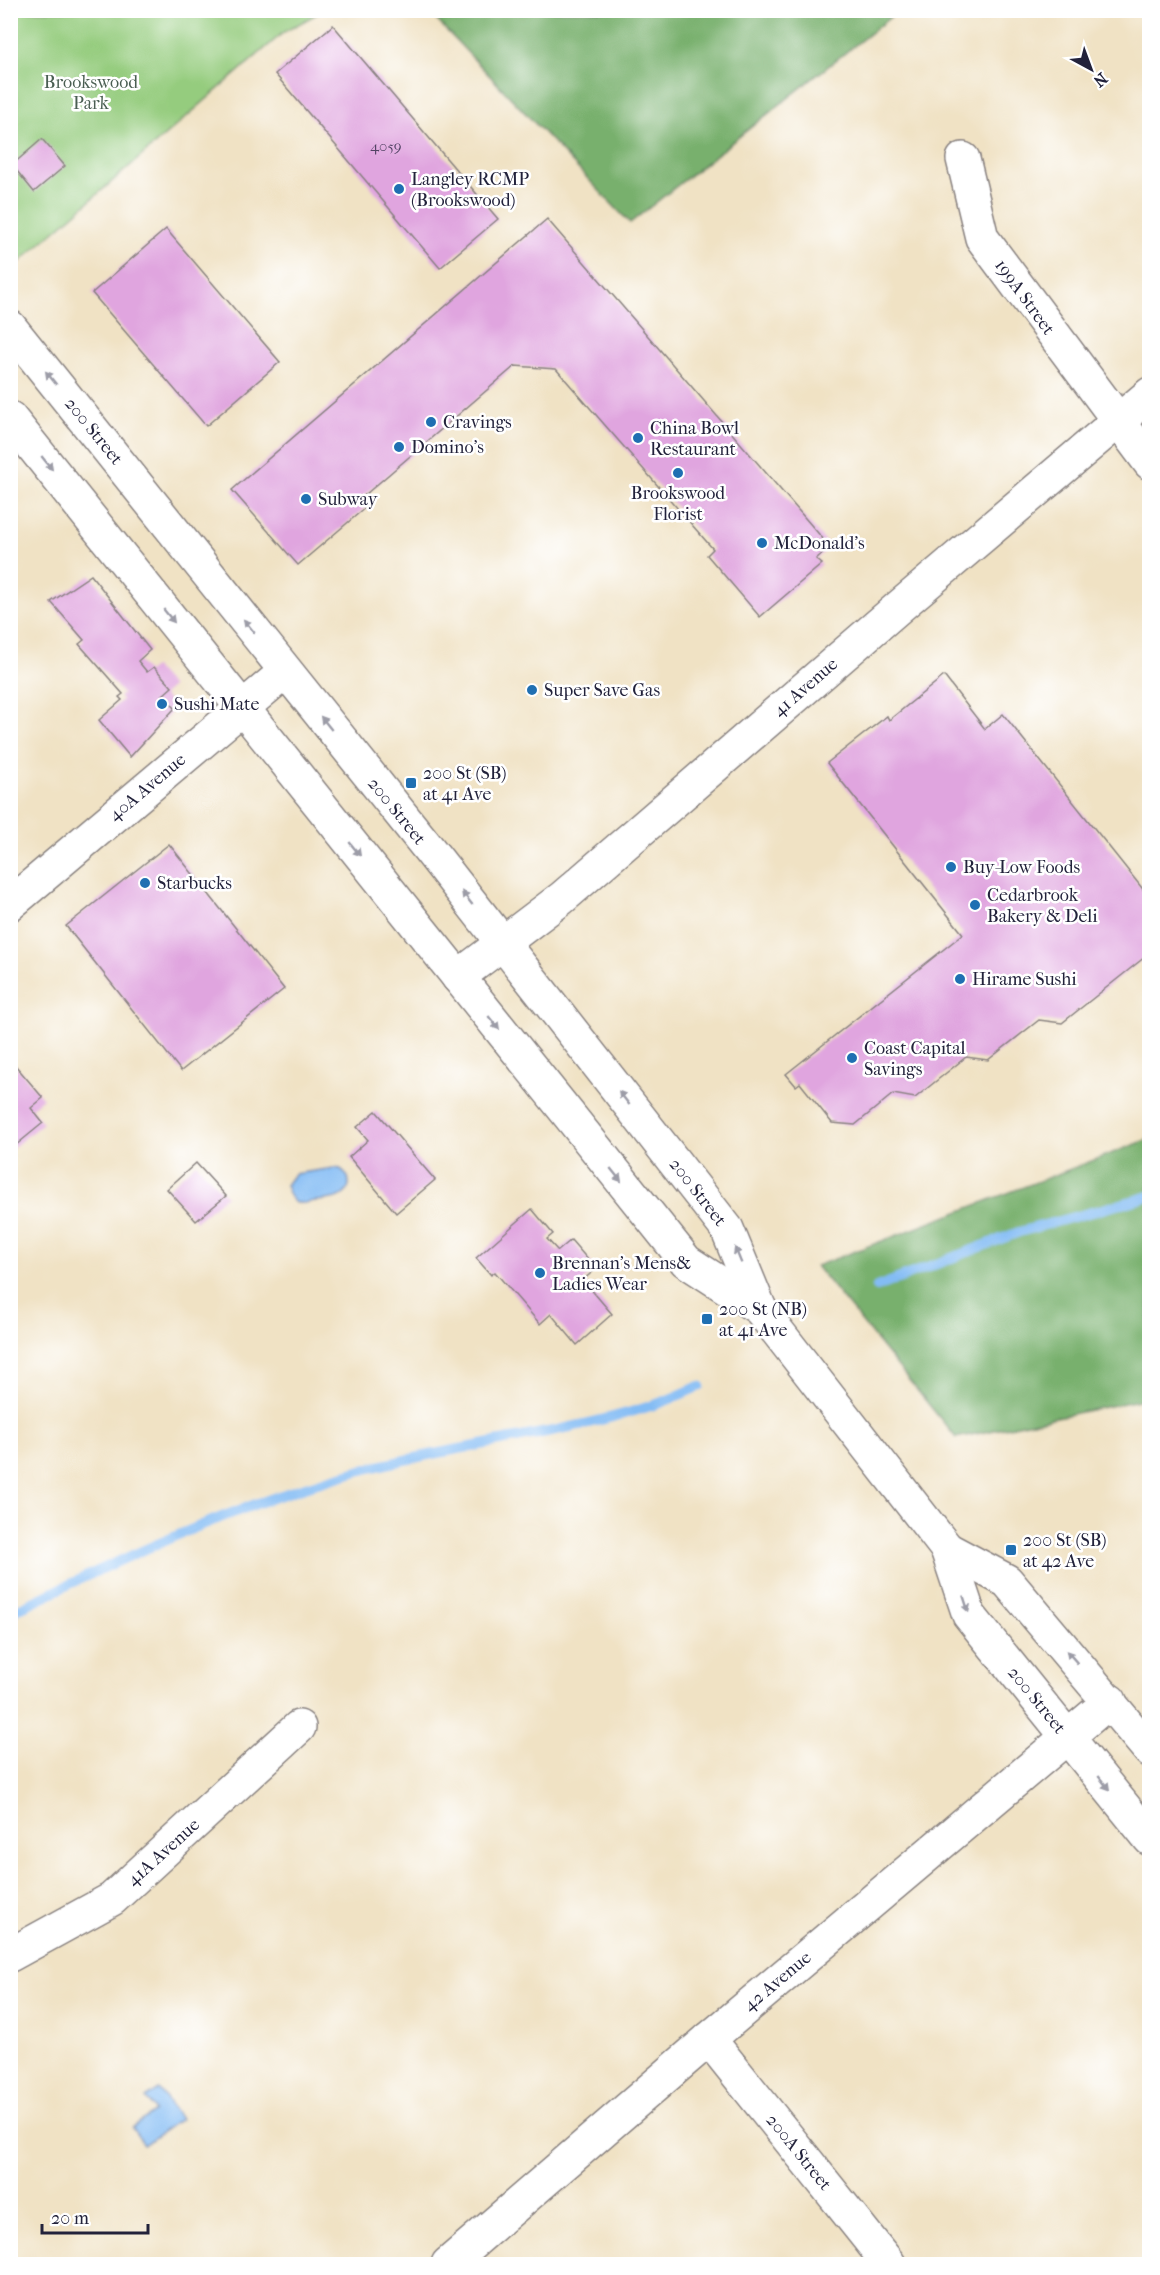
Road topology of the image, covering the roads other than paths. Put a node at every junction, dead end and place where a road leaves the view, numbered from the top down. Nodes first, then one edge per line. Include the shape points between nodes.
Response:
1 (963, 159) dead end
2 (10, 327) edge
3 (1149, 394) edge
4 (10, 418) edge
5 (1117, 422) junction
6 (1149, 463) edge
7 (285, 672) junction
8 (242, 708) junction
9 (10, 904) edge
10 (503, 944) junction
11 (458, 977) junction
12 (760, 1309) junction
13 (947, 1549) junction
14 (1110, 1701) junction
15 (300, 1727) dead end
16 (1067, 1737) junction
17 (1149, 1750) edge
18 (1149, 1839) edge
19 (10, 1955) edge
20 (709, 2039) junction
21 (448, 2265) edge
22 (889, 2265) edge

1 - 5 main road, 199A Street via 982,238
7 -> 2 main road, 200 Street
3 - 5 main road, 41 Avenue
4 -> 8 main road, 200 Street
5 - 6 main road, 199A Street
5 - 10 main road, 41 Avenue via 562,898
7 - 8 main road, 40A Avenue
10 -> 7 main road, 200 Street
8 - 9 main road, 40A Avenue
8 -> 11 main road, 200 Street
10 - 11 main road, 41 Avenue
12 -> 10 main road, 200 Street via 728,1229
11 -> 12 main road, 200 Street via 686,1261
12 - 13 main road, 200 Street
14 -> 13 main road, 200 Street via 1007,1581
13 -> 16 main road, 200 Street via 969,1615
14 - 16 main road, 42 Avenue
14 - 17 main road, 200 Street
15 - 19 main road, 41A Avenue via 112,1899
16 -> 18 main road, 200 Street
16 - 20 main road, 42 Avenue
20 - 21 main road, 42 Avenue
20 - 22 main road, 200A Street

